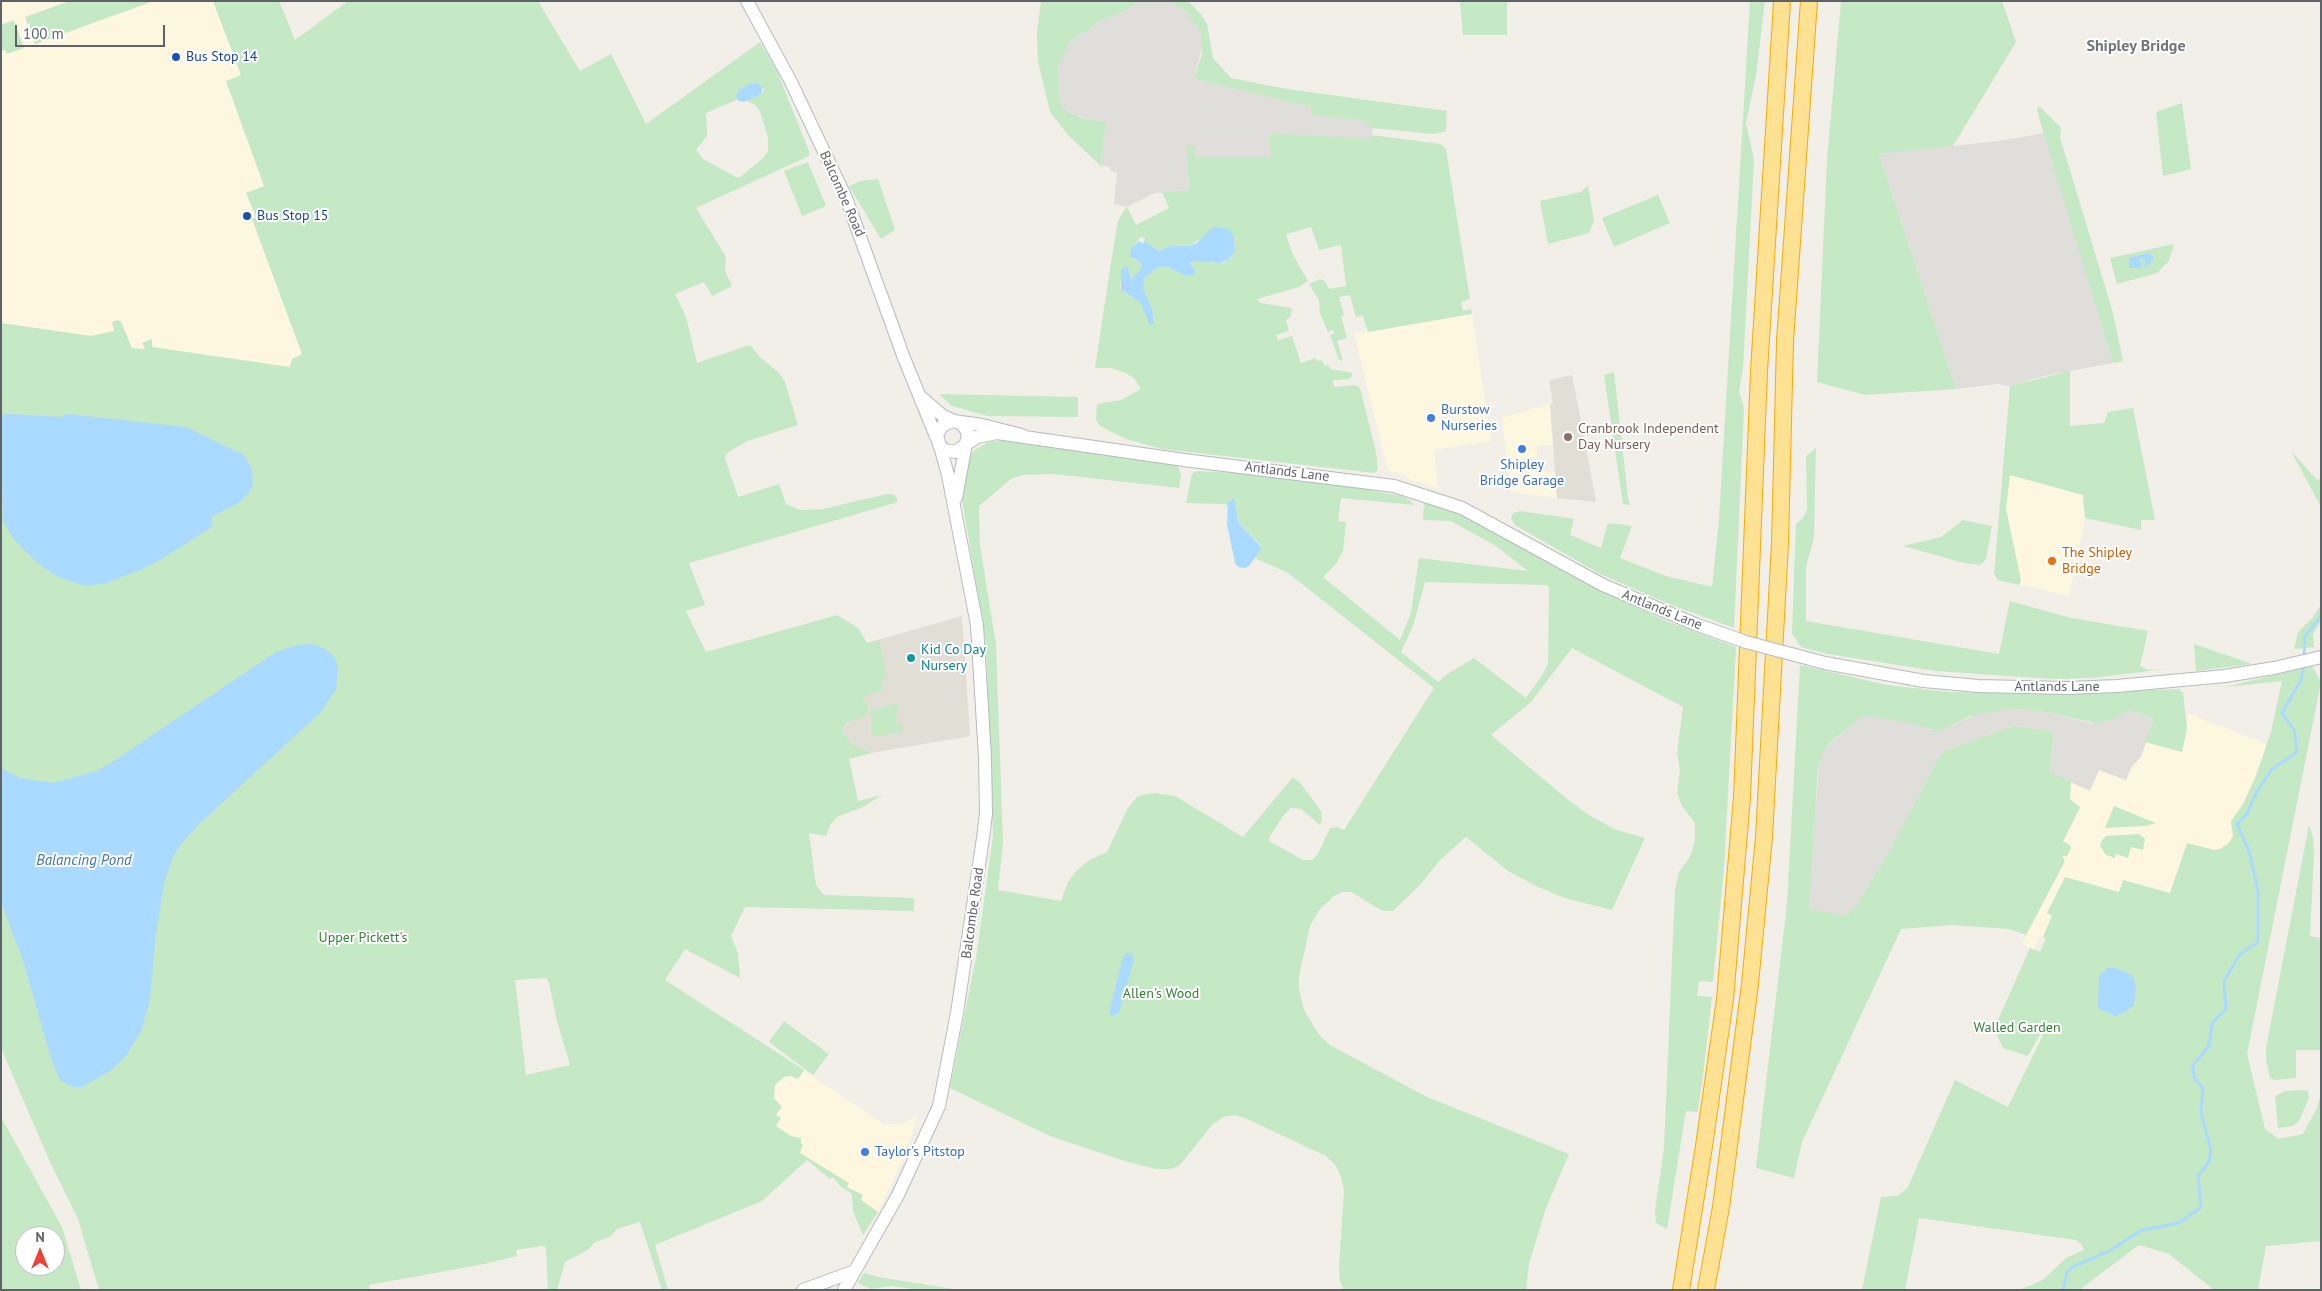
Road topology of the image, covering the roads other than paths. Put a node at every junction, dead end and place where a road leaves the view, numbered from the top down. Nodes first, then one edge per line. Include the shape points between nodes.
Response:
1 (747, 1) edge
2 (1782, 1) edge
3 (1809, 1) edge
4 (920, 395) junction
5 (956, 422) junction
6 (1022, 435) junction
7 (938, 442) junction
8 (966, 445) junction
9 (954, 513) junction
10 (2316, 658) edge
11 (855, 1271) junction
12 (822, 1286) edge
13 (802, 1290) edge
14 (844, 1290) edge
15 (1681, 1290) edge
16 (1706, 1290) edge

1 - 4 main road, Balcombe Road via 791,82 846,198
2 - 15 highway via 1758,381 1742,797 1725,999
3 - 16 highway via 1785,341 1780,544 1764,837 1750,984
4 - 5 main road, Balcombe Road via 943,416
4 - 7 main road, Balcombe Road
5 - 6 main road, Antlands Lane
5 - 7 main road via 942,425
5 - 8 main road via 967,431
6 - 8 main road, Antlands Lane via 985,434
6 - 10 main road, Antlands Lane, bridge via 1184,460 1381,484 1418,493 1462,508 1602,585 1695,624 1746,642 1825,663 1924,681 1978,686 2117,686 2216,677
7 - 8 main road via 944,450 952,452
7 - 9 main road, Balcombe Road
8 - 9 main road, Balcombe Road
9 - 11 main road, Balcombe Road via 978,633 985,758 983,838 958,1013 939,1106 898,1195
11 - 12 main road
11 - 14 main road, Balcombe Road
12 - 13 main road

